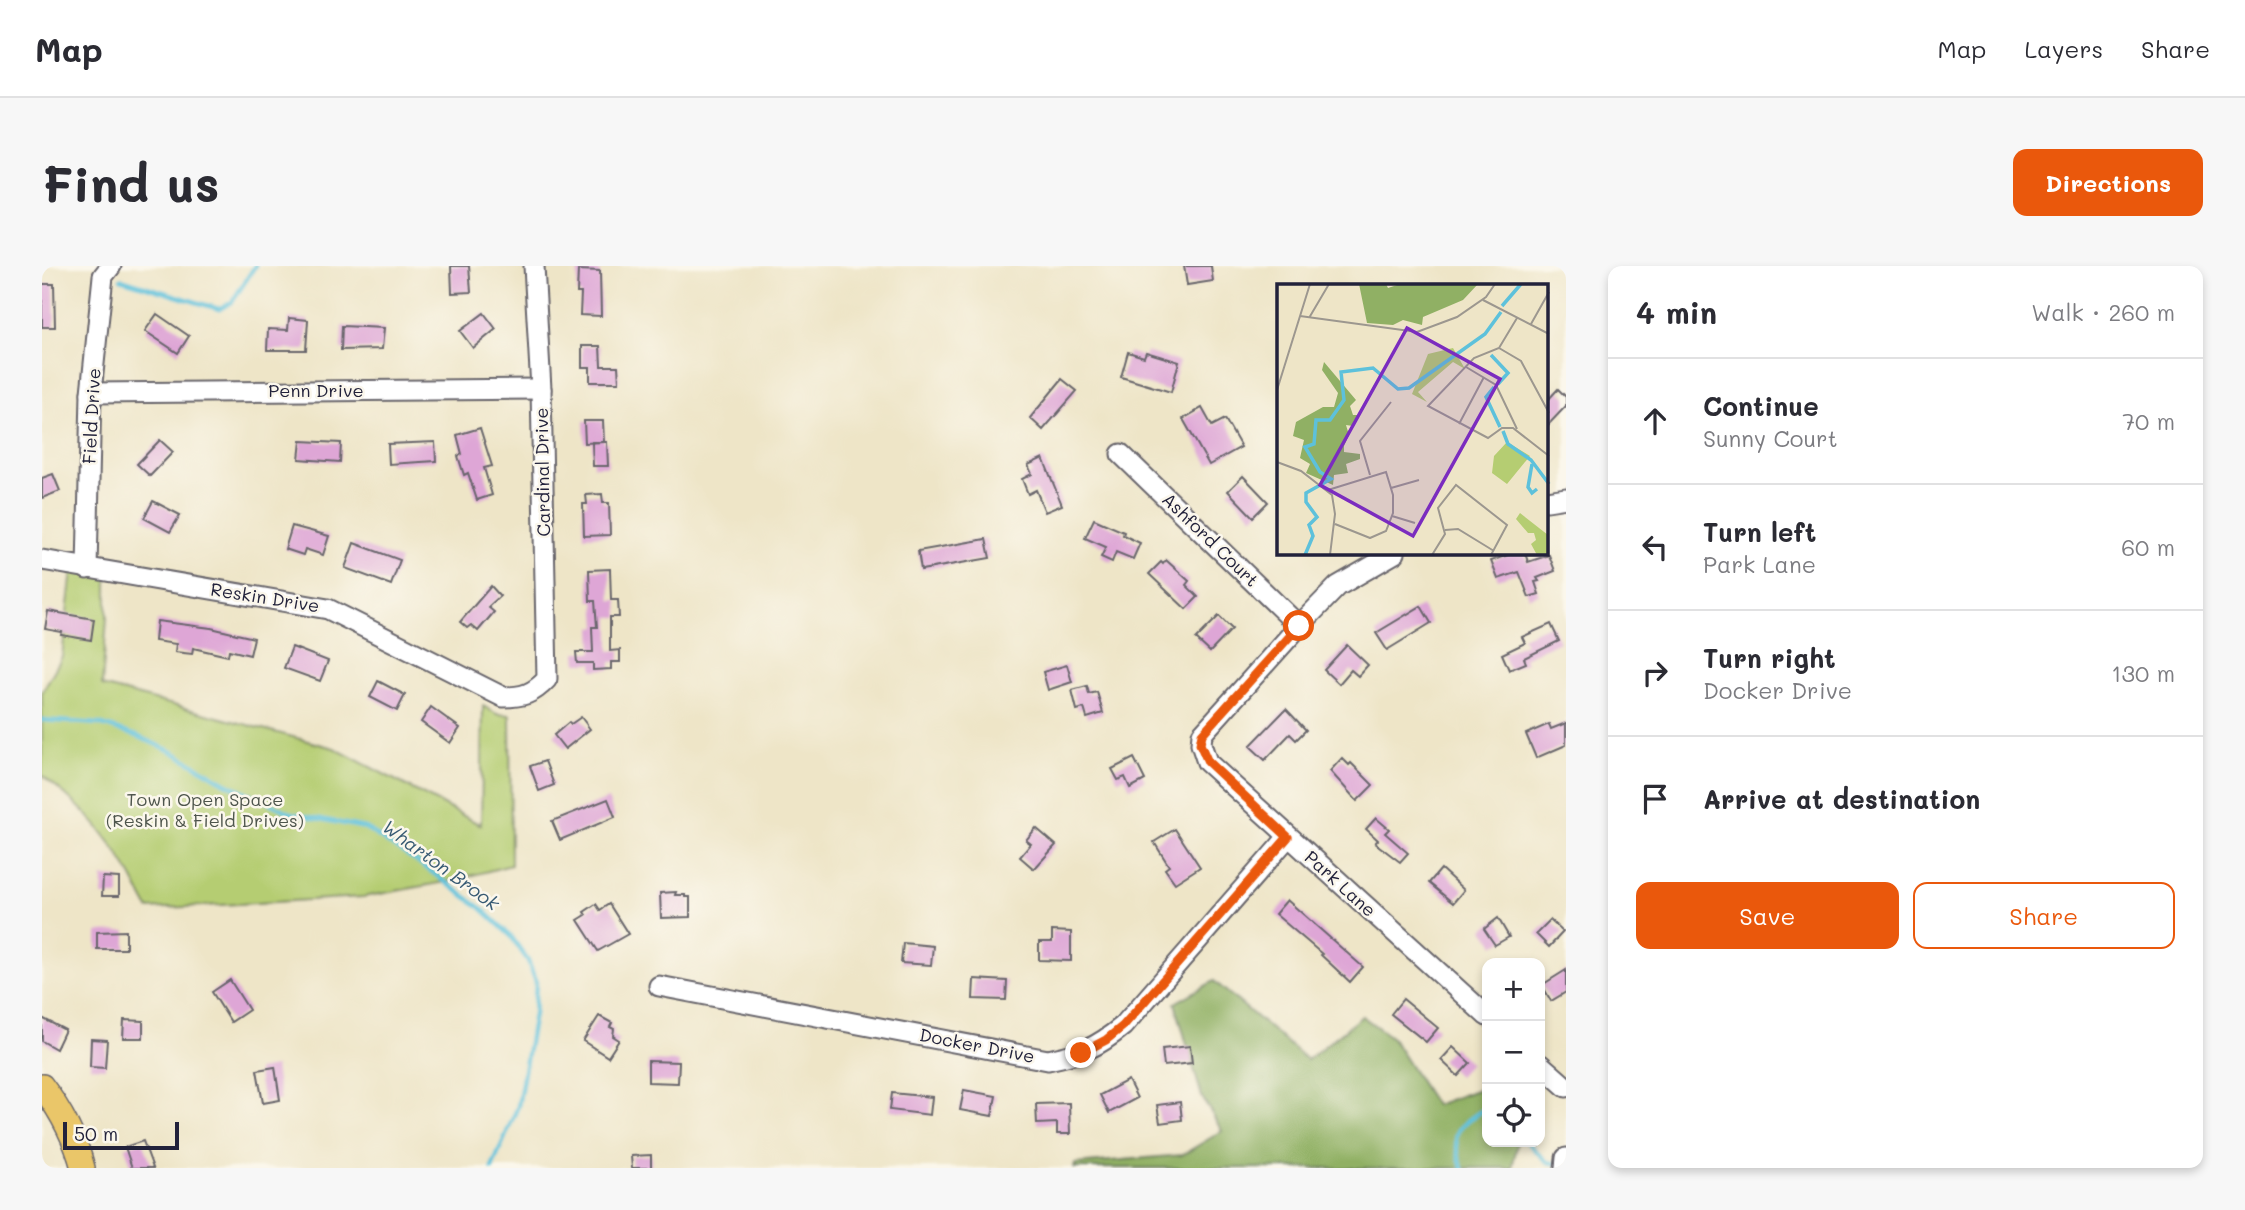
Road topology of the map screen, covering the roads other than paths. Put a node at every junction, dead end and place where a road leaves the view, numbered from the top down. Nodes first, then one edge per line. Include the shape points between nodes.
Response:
1 (111, 266) edge
2 (534, 266) edge
3 (541, 389) junction
4 (91, 393) junction
5 (1121, 454) dead end
6 (1566, 498) edge
7 (1548, 501) edge
8 (1392, 555) edge
9 (42, 560) edge
10 (87, 569) junction
11 (1299, 626) junction
12 (547, 679) joint
13 (1288, 837) junction
14 (659, 986) dead end
15 (1482, 1012) edge
16 (1545, 1068) edge
17 (42, 1086) edge
18 (1566, 1087) edge
19 (1566, 1158) edge
20 (83, 1168) edge
21 (1565, 1168) edge

1 - 4 street, Field Drive via 103,276
2 - 3 street, Cardinal Drive
3 - 4 street, Penn Drive
3 - 12 street, Cardinal Drive
4 - 10 street, Field Drive
5 - 11 street, Ashford Court
6 - 7 street
8 - 11 street via 1338,586
9 - 10 street, Reskin Drive
10 - 12 street, Reskin Drive via 328,609 503,697 523,697
11 - 13 street, Park Lane via 1202,734 1200,744 1208,762
13 - 14 street, Docker Drive via 1123,1026 1081,1053 1048,1060
13 - 15 street, Park Lane
16 - 18 street
17 - 20 main road via 70,1129
19 - 21 street

